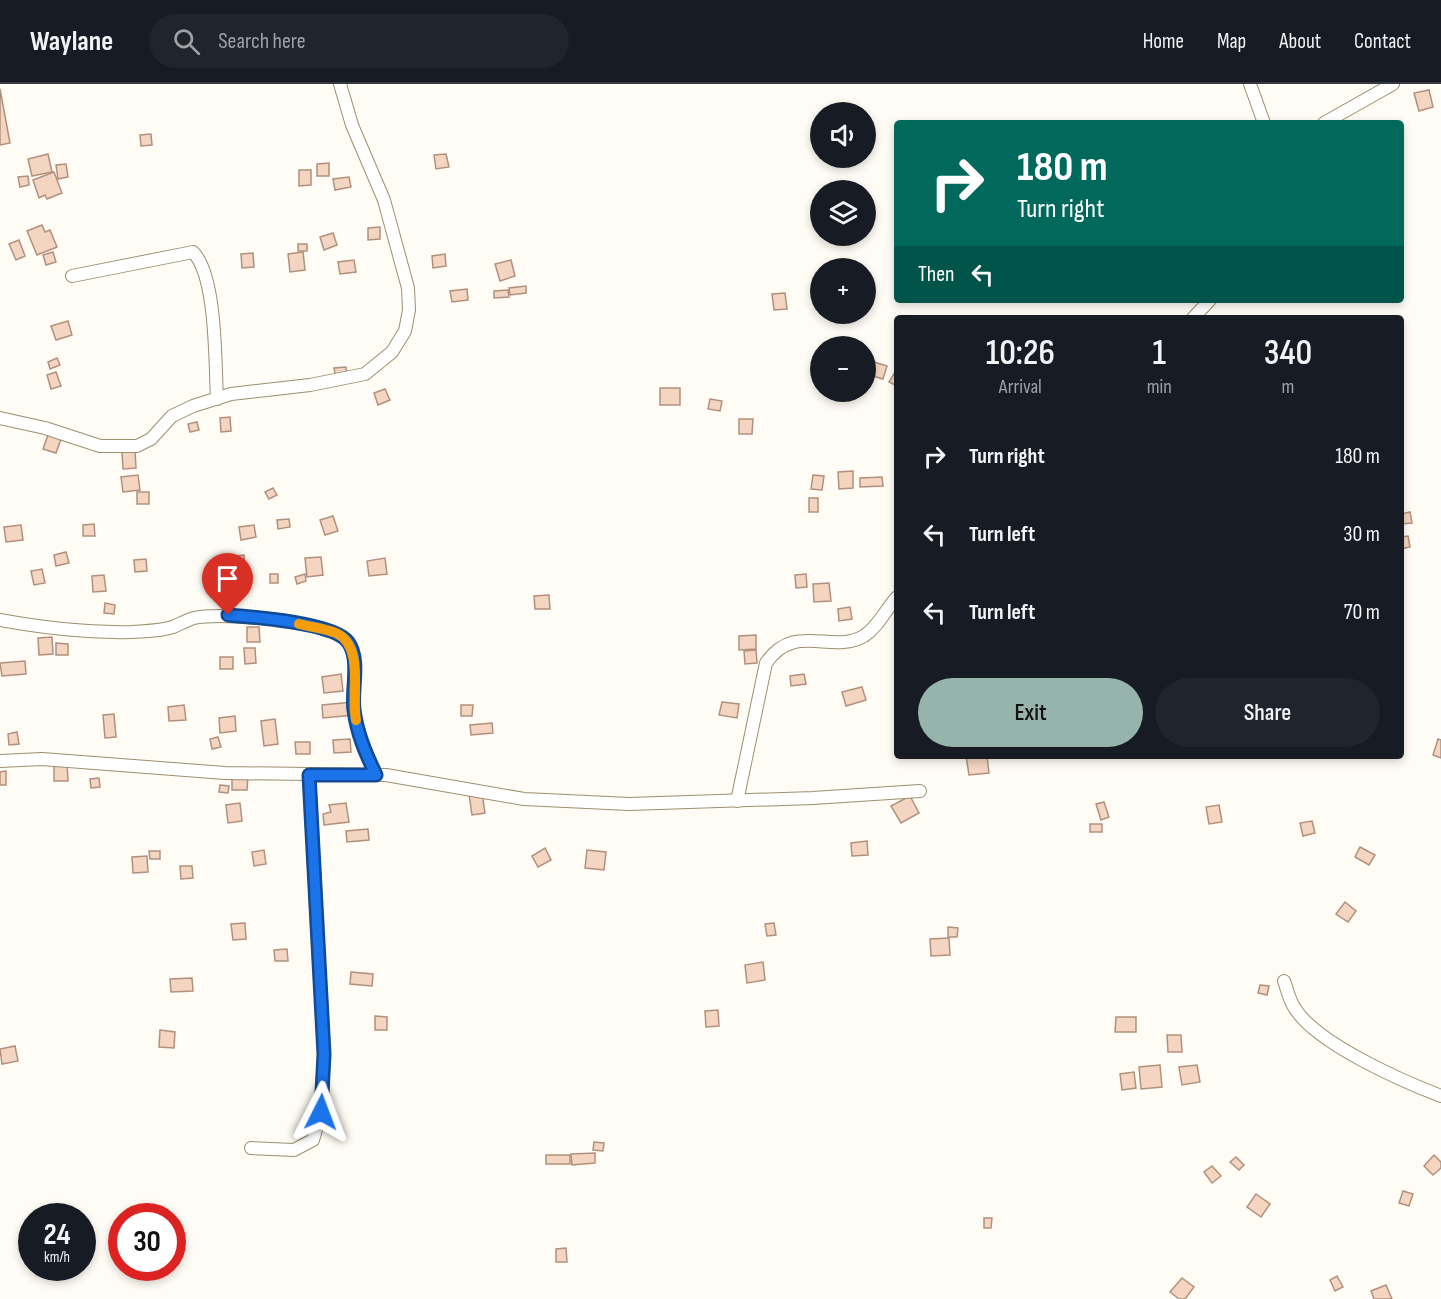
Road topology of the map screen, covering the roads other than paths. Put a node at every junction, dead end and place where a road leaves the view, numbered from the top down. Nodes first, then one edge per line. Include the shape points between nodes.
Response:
1 (340, 84) edge
2 (1250, 84) edge
3 (1394, 84) edge
4 (1263, 120) edge
5 (1329, 120) edge
6 (72, 276) dead end
7 (1207, 303) edge
8 (1196, 315) edge
9 (217, 399) junction
10 (0, 418) edge
11 (894, 601) edge
12 (0, 620) edge
13 (0, 761) edge
14 (309, 775) junction
15 (376, 775) junction
16 (920, 791) dead end
17 (737, 801) junction
18 (1284, 981) dead end
19 (1441, 1096) edge
20 (251, 1148) dead end

1 - 9 street via 352,125 384,200 408,288 405,331 392,352 365,374
2 - 4 street
3 - 5 street
6 - 9 street via 193,252 200,261 214,320
7 - 8 street
9 - 10 street via 172,416 151,439 137,446 100,446
11 - 17 street via 862,637 794,641 775,649 766,663
12 - 15 street via 82,631 132,632 228,615 298,623 336,633 347,640 353,651 357,729
13 - 14 street via 42,759 225,773
14 - 15 street
14 - 20 street via 324,1054 321,1112 313,1140 294,1150
15 - 17 street via 524,799 629,804
16 - 17 street
18 - 19 street via 1294,1008 1321,1034 1396,1078

